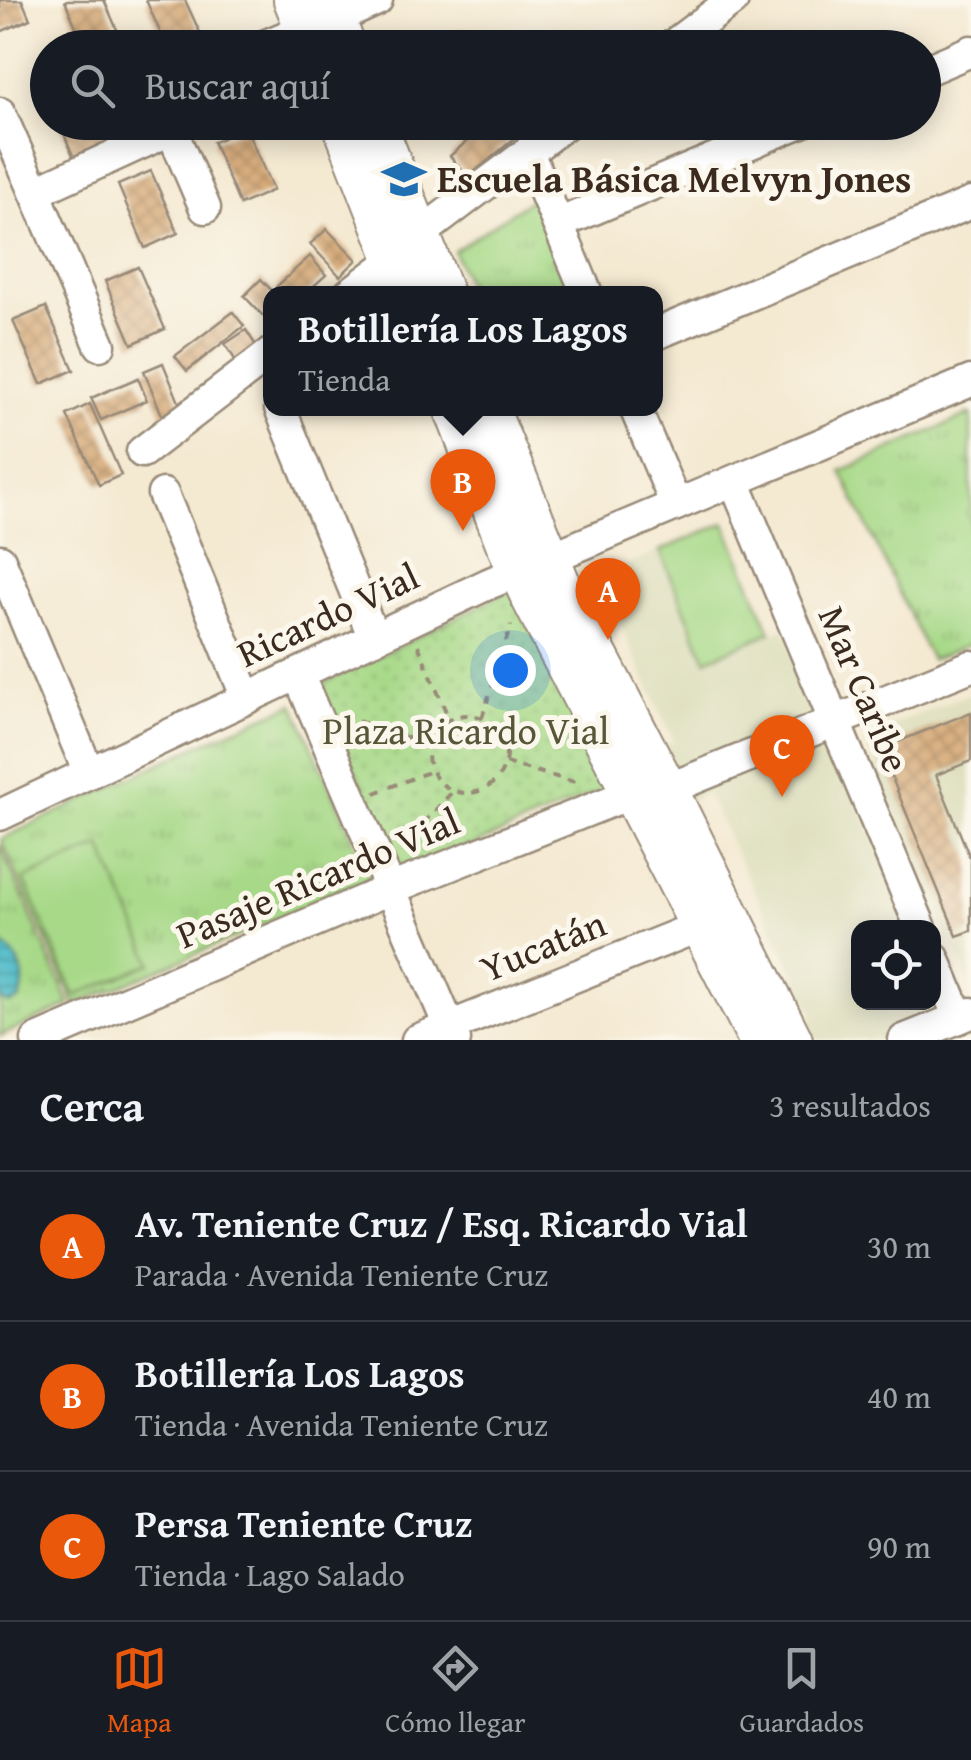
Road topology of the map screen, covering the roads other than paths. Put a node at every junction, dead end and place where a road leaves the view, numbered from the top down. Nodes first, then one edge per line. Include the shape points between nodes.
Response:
1 (377, 0) edge
2 (733, 0) edge
3 (320, 24) edge
4 (693, 30) edge
5 (971, 51) edge
6 (941, 64) edge
7 (0, 113) edge
8 (146, 140) edge
9 (176, 140) edge
10 (350, 140) edge
11 (380, 140) edge
12 (544, 140) edge
13 (758, 140) edge
14 (528, 152) junction
15 (35, 192) junction
16 (971, 203) edge
17 (205, 208) dead end
18 (558, 224) junction
19 (408, 262) edge
20 (364, 286) edge
21 (435, 286) edge
22 (584, 286) edge
23 (663, 331) edge
24 (100, 345) dead end
25 (263, 359) edge
26 (971, 381) edge
27 (283, 416) edge
28 (457, 416) edge
29 (491, 416) edge
30 (639, 416) edge
31 (142, 452) dead end
32 (734, 481) junction
33 (163, 494) dead end
34 (676, 505) junction
35 (0, 560) edge
36 (533, 564) junction
37 (374, 638) junction
38 (971, 666) edge
39 (298, 674) junction
40 (247, 698) junction
41 (834, 721) junction
42 (89, 772) junction
43 (650, 791) junction
44 (0, 814) edge
45 (386, 879) junction
46 (918, 920) edge
47 (700, 926) junction
48 (941, 971) edge
49 (965, 1015) edge
50 (82, 1031) edge
51 (452, 1033) edge
52 (37, 1040) edge
53 (417, 1040) edge
54 (758, 1040) edge
55 (793, 1040) edge
56 (904, 1040) edge

1 - 3 street
2 - 4 street
5 - 6 street
7 - 15 street
8 - 15 street
9 - 17 street
10 - 19 main road
11 - 19 main road
12 - 14 street
13 - 18 street
14 - 18 street
14 - 19 street
15 - 24 street
16 - 23 street
18 - 22 street
19 - 20 street
19 - 21 main road
25 - 31 street
26 - 32 street, Ricardo Vial
27 - 37 street
28 - 36 main road
29 - 36 main road
30 - 34 street
32 - 34 street, Ricardo Vial
32 - 41 street, Mar Caribe
33 - 40 street
34 - 36 street, Ricardo Vial
35 - 42 street
36 - 37 street, Ricardo Vial
36 - 43 main road
37 - 39 street, Ricardo Vial
38 - 41 street, Pasaje Ricardo Vial
39 - 40 street, Ricardo Vial
39 - 45 street
40 - 42 street, Ricardo Vial
41 - 43 street, Pasaje Ricardo Vial
41 - 46 street, Mar Caribe
42 - 44 street, Ricardo Vial
43 - 45 street, Pasaje Ricardo Vial
43 - 47 main road
43 - 55 main road
45 - 50 street, Pasaje Ricardo Vial
45 - 51 street
47 - 51 street, Yucatán
47 - 54 main road
48 - 49 street
49 - 56 street
50 - 52 street, Pasaje Ricardo Vial
51 - 53 street, Yucatán

